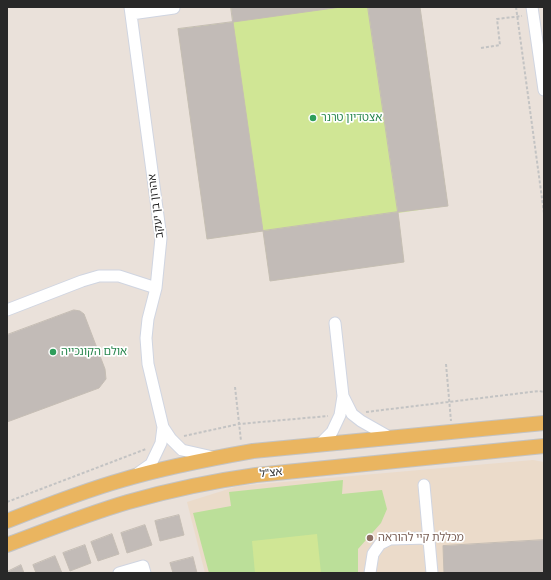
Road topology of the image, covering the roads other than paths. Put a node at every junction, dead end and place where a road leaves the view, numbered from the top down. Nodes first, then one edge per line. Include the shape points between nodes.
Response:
1 (174, 8) dead end
2 (130, 11) edge
3 (532, 11) edge
4 (544, 90) edge
5 (156, 288) junction
6 (7, 310) edge
7 (335, 323) dead end
8 (343, 396) junction
9 (544, 413) edge
10 (544, 423) edge
11 (518, 426) junction
12 (391, 438) junction
13 (166, 441) junction
14 (319, 445) junction
15 (542, 447) edge
16 (215, 457) junction
17 (132, 477) junction
18 (424, 485) dead end
19 (7, 521) edge
20 (428, 538) junction
21 (7, 545) edge
22 (144, 570) edge
23 (120, 573) edge
24 (370, 573) edge
25 (432, 573) edge

1 - 2 street
2 - 5 street, אהרון בן יעקב via 161,238
3 - 4 street
5 - 6 street via 119,276 99,276
5 - 13 street, אהרון בן יעקב via 146,338 148,364
7 - 8 street
8 - 12 street via 352,414
8 - 14 street via 340,414 332,432
9 - 11 main road
10 - 11 main road
11 - 12 main road
12 - 14 main road
13 - 16 street, אהרון בן יעקב via 182,450
13 - 17 street via 151,464
14 - 16 main road
15 - 21 main road, אצ"ל via 219,480 127,502
16 - 17 main road
17 - 19 main road
18 - 20 street
20 - 24 street via 390,539 380,544 373,554
20 - 25 street
22 - 23 street

